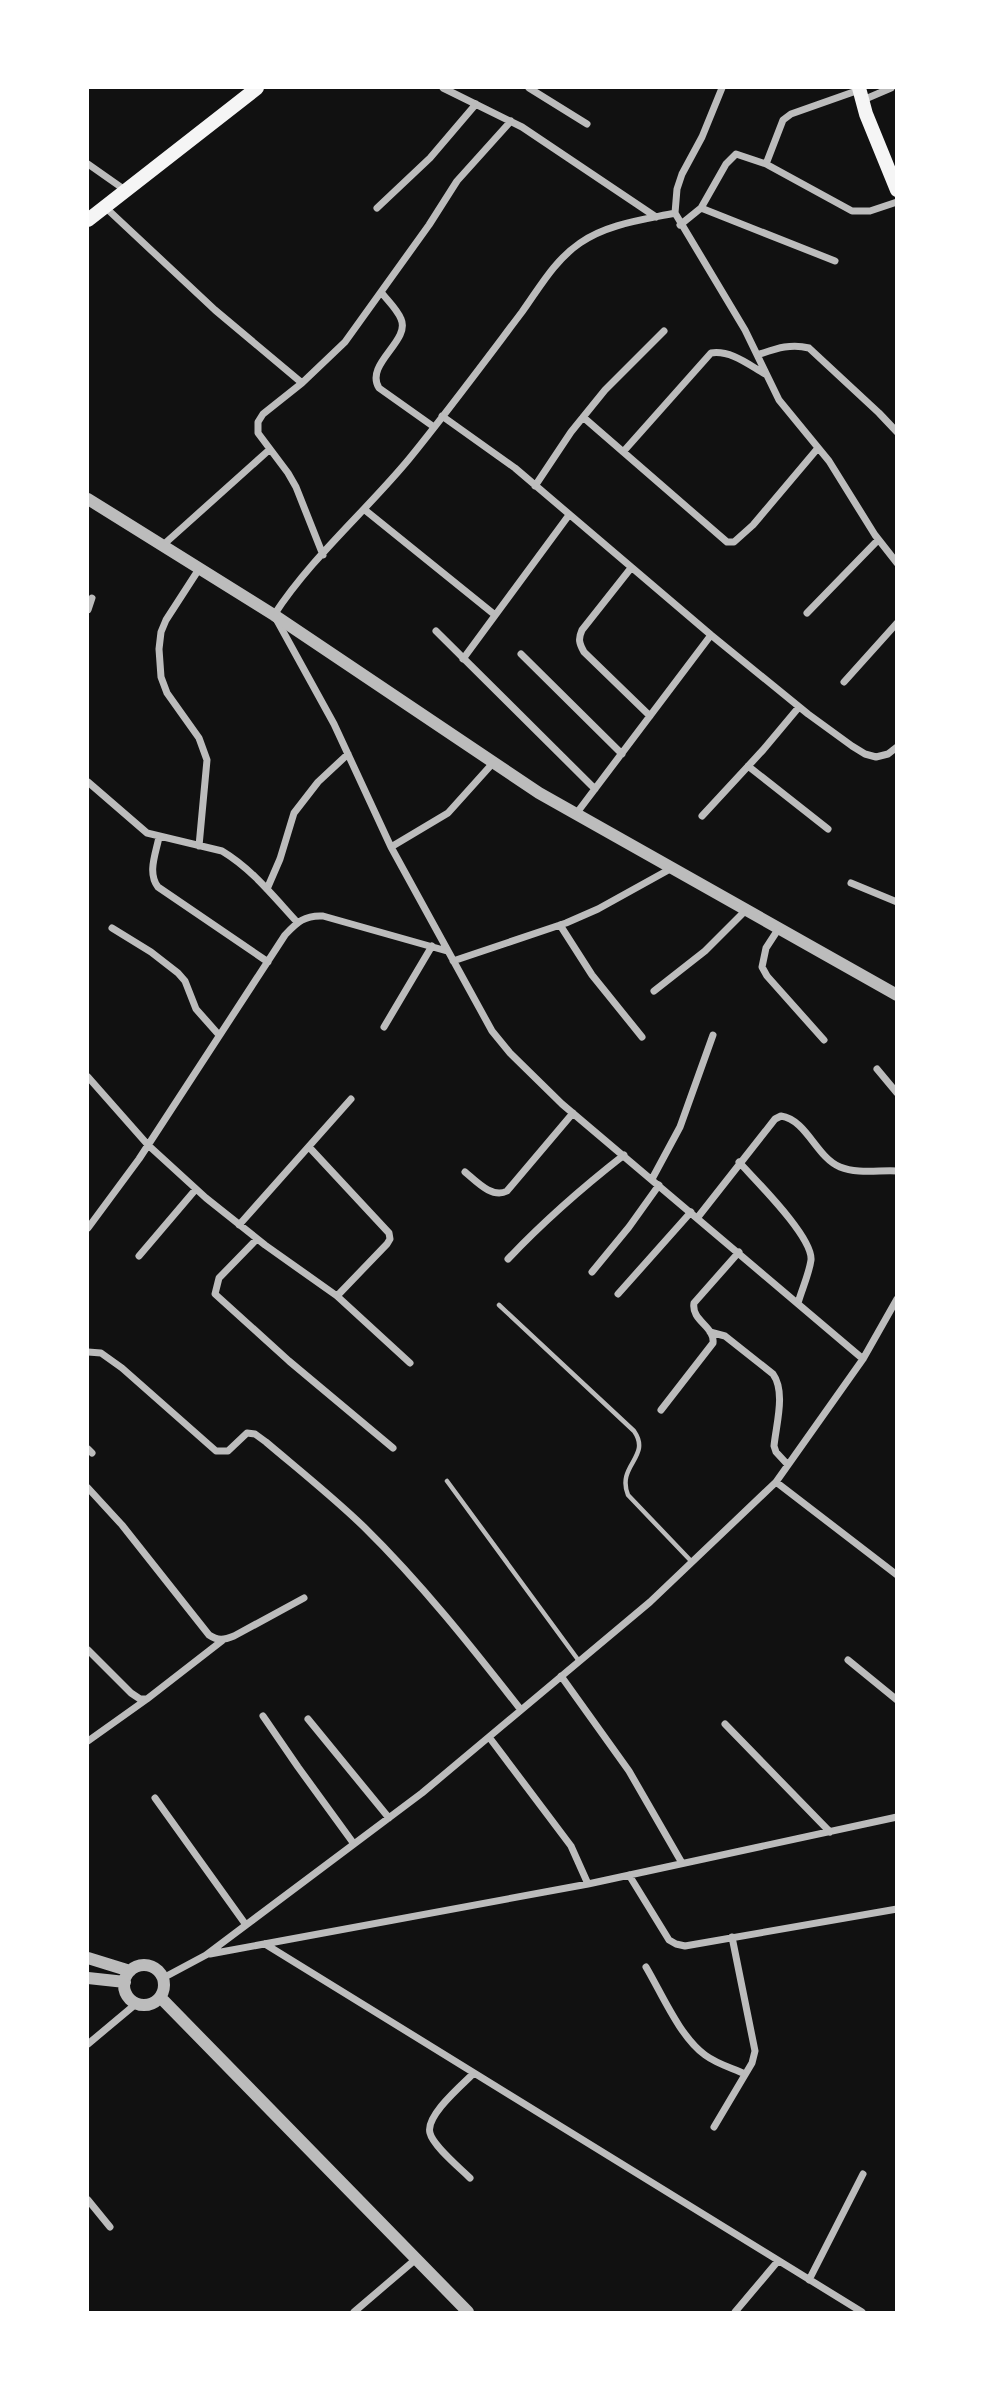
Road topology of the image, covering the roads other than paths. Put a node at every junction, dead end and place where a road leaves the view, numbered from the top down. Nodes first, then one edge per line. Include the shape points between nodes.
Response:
1 (257, 88) edge
2 (443, 88) edge
3 (529, 88) edge
4 (722, 88) edge
5 (891, 88) edge
6 (860, 93) edge
7 (477, 104) junction
8 (511, 121) junction
9 (587, 124) dead end
10 (765, 163) junction
11 (88, 164) edge
12 (126, 190) junction
13 (897, 190) edge
14 (897, 202) edge
15 (105, 206) junction
16 (377, 208) dead end
17 (701, 208) junction
18 (674, 213) junction
19 (656, 217) junction
20 (88, 220) edge
21 (680, 225) junction
22 (835, 261) dead end
23 (381, 292) junction
24 (664, 331) dead end
25 (757, 355) junction
26 (767, 375) junction
27 (302, 383) junction
28 (442, 416) junction
29 (583, 417) junction
30 (434, 427) junction
31 (897, 432) edge
32 (818, 448) junction
33 (269, 450) junction
34 (623, 452) junction
35 (535, 486) junction
36 (88, 499) edge
37 (365, 510) junction
38 (569, 515) junction
39 (878, 540) junction
40 (162, 546) junction
41 (323, 555) junction
42 (897, 563) edge
43 (631, 568) junction
44 (199, 569) junction
45 (92, 598) dead end
46 (88, 610) edge
47 (807, 612) dead end
48 (274, 615) junction
49 (495, 615) junction
50 (897, 623) edge
51 (436, 631) dead end
52 (711, 635) junction
53 (521, 654) dead end
54 (463, 659) junction
55 (844, 682) dead end
56 (799, 706) junction
57 (650, 716) junction
58 (897, 747) edge
59 (348, 754) junction
60 (622, 754) junction
61 (493, 762) junction
62 (748, 766) junction
63 (88, 782) edge
64 (595, 789) junction
65 (576, 814) junction
66 (702, 816) dead end
67 (828, 829) dead end
68 (159, 837) junction
69 (199, 846) junction
70 (391, 847) junction
71 (672, 868) junction
72 (851, 883) dead end
73 (267, 890) junction
74 (897, 902) edge
75 (746, 910) junction
76 (297, 922) junction
77 (560, 925) junction
78 (112, 928) dead end
79 (779, 928) junction
80 (432, 946) junction
81 (447, 951) junction
82 (453, 961) junction
83 (268, 962) junction
84 (654, 991) dead end
85 (897, 995) edge
86 (384, 1027) dead end
87 (219, 1035) junction
88 (713, 1035) dead end
89 (642, 1037) dead end
90 (824, 1040) dead end
91 (877, 1069) dead end
92 (88, 1077) edge
93 (897, 1093) edge
94 (351, 1099) dead end
95 (573, 1113) junction
96 (148, 1145) junction
97 (309, 1147) junction
98 (624, 1155) junction
99 (739, 1162) junction
100 (897, 1171) edge
101 (465, 1172) dead end
102 (652, 1179) junction
103 (659, 1185) junction
104 (196, 1189) junction
105 (694, 1215) junction
106 (239, 1225) junction
107 (88, 1228) edge
108 (257, 1239) junction
109 (739, 1252) junction
110 (139, 1256) dead end
111 (508, 1259) dead end
112 (592, 1272) dead end
113 (618, 1294) dead end
114 (337, 1296) junction
115 (897, 1299) edge
116 (798, 1303) junction
117 (499, 1305) dead end
118 (710, 1332) junction
119 (88, 1352) edge
120 (863, 1359) junction
121 (410, 1363) dead end
122 (661, 1410) dead end
123 (393, 1448) dead end
124 (788, 1465) junction
125 (447, 1481) dead end
126 (776, 1482) junction
127 (88, 1488) edge
128 (692, 1562) junction
129 (897, 1575) edge
130 (303, 1598) dead end
131 (224, 1640) junction
132 (88, 1650) edge
133 (848, 1660) dead end
134 (579, 1661) junction
135 (561, 1676) junction
136 (147, 1699) junction
137 (897, 1700) edge
138 (521, 1710) junction
139 (263, 1716) dead end
140 (308, 1719) dead end
141 (725, 1724) dead end
142 (489, 1737) junction
143 (88, 1741) edge
144 (155, 1798) dead end
145 (897, 1817) edge
146 (388, 1818) junction
147 (830, 1832) junction
148 (354, 1844) junction
149 (682, 1863) junction
150 (629, 1875) junction
151 (588, 1884) junction
152 (897, 1909) edge
153 (246, 1925) junction
154 (732, 1937) junction
155 (264, 1944) junction
156 (206, 1955) junction
157 (88, 1958) edge
158 (646, 1967) dead end
159 (127, 1977) junction
160 (88, 1978) edge
161 (163, 1978) junction
162 (160, 1997) junction
163 (137, 2003) junction
164 (88, 2044) edge
165 (474, 2073) junction
166 (746, 2074) junction
167 (715, 2127) dead end
168 (863, 2174) dead end
169 (470, 2178) dead end
170 (88, 2200) edge
171 (110, 2227) dead end
172 (416, 2259) junction
173 (778, 2261) junction
174 (809, 2280) junction
175 (354, 2312) edge
176 (468, 2312) edge
177 (735, 2312) edge
178 (862, 2312) edge

1 - 12 main road
2 - 7 street
3 - 9 street
4 - 18 street via 682,174
5 - 6 street
6 - 10 street via 791,114 783,120
6 - 13 main road
7 - 8 street
7 - 16 street via 430,158
8 - 19 street
8 - 23 street via 457,181
10 - 14 street via 852,211 860,213
10 - 17 street via 736,154 730,158
11 - 12 street
12 - 15 main road
15 - 20 main road
15 - 27 street via 215,310
17 - 21 street
17 - 22 street
18 - 19 street
18 - 21 street
19 - 28 street via 603,229 554,266
21 - 25 street
23 - 27 street via 345,342
23 - 30 street via 403,326 379,367 376,383
24 - 29 street
25 - 26 street
25 - 31 street via 782,346 809,348
26 - 32 street via 779,400
26 - 34 street via 731,355 711,353
27 - 33 street via 258,422 258,433
28 - 30 street
28 - 35 street
29 - 34 street
29 - 35 street
30 - 37 street
32 - 34 street via 734,542 727,542
32 - 39 street
33 - 40 street
33 - 41 street via 296,487
35 - 38 street
36 - 40 street
37 - 41 street
37 - 49 street
38 - 43 street
38 - 49 street
39 - 42 street
39 - 47 street
40 - 44 street
41 - 48 street
43 - 52 street
43 - 57 street via 579,638 584,652
44 - 48 street
44 - 69 street via 166,620 159,649 167,693 199,738 207,760
45 - 46 street
48 - 59 street
48 - 61 street
49 - 54 street
50 - 55 street
51 - 54 street
52 - 56 street
52 - 57 street
53 - 60 street
54 - 64 street
56 - 58 street via 865,754 876,757
56 - 62 street
57 - 60 street
59 - 70 street
59 - 73 street via 294,813
60 - 64 street
61 - 65 street
61 - 70 street via 448,813
62 - 66 street
62 - 67 street
63 - 68 street via 138,827
64 - 65 street
65 - 71 street
68 - 69 street
68 - 83 street via 152,873 158,887
69 - 73 street via 232,857
70 - 81 street
71 - 75 street
71 - 77 street
72 - 74 street
73 - 76 street
75 - 79 street
75 - 84 street via 705,951
76 - 80 street via 310,915 323,916
76 - 83 street
77 - 82 street
77 - 89 street via 592,975
78 - 87 street via 178,973 196,1009
79 - 85 street
79 - 90 street via 766,948 762,967
80 - 81 street
80 - 86 street
81 - 82 street
82 - 95 street via 492,1031
83 - 87 street
87 - 96 street
88 - 102 street via 680,1127
91 - 93 street
92 - 96 street
94 - 97 street
95 - 98 street
95 - 101 street via 507,1191 494,1194
96 - 104 street
96 - 107 street
97 - 106 street
97 - 114 street via 390,1238
98 - 102 street
98 - 111 street
99 - 100 street via 781,1116 793,1121 841,1167
99 - 105 street
99 - 116 street via 810,1250
102 - 103 street
103 - 105 street
103 - 112 street
104 - 106 street
104 - 110 street
105 - 109 street
105 - 113 street
106 - 108 street
108 - 114 street
108 - 123 street via 223,1273 215,1294
109 - 116 street
109 - 118 street via 694,1303 695,1314
114 - 121 street
115 - 120 street
116 - 120 street
117 - 128 lane via 634,1431 639,1449 624,1476 624,1486
118 - 122 street via 713,1343
118 - 124 street via 725,1336 777,1380 774,1446
119 - 138 street via 101,1353 122,1368 216,1451 228,1451 247,1433 266,1442 403,1566
120 - 124 street
124 - 126 street
125 - 134 lane
126 - 128 street
126 - 129 street
127 - 131 street via 209,1635
128 - 134 street
130 - 131 street
131 - 136 street
132 - 136 street via 131,1693
133 - 137 street
134 - 135 street
135 - 138 street
135 - 149 street via 629,1771
136 - 143 street
138 - 142 street
139 - 148 street
140 - 146 street
141 - 147 street
142 - 146 street
142 - 151 street via 571,1846
144 - 153 street
145 - 147 street
146 - 148 street
147 - 149 street
148 - 153 street
149 - 150 street
150 - 151 street
150 - 154 street via 669,1940 685,1946
151 - 155 street
152 - 154 street
153 - 156 street
154 - 166 street via 754,2040
155 - 156 street
155 - 165 street
156 - 161 street
157 - 159 street
158 - 166 street via 696,2047
159 - 160 street
159 - 161 street via 142,1965
159 - 163 street via 127,1995
161 - 162 street
162 - 163 street via 150,2004
162 - 172 street
163 - 164 street
165 - 169 street via 433,2117 429,2132
165 - 173 street
166 - 167 street
168 - 174 street
170 - 171 street
172 - 175 street
172 - 176 street
173 - 174 street
173 - 177 street
174 - 178 street

